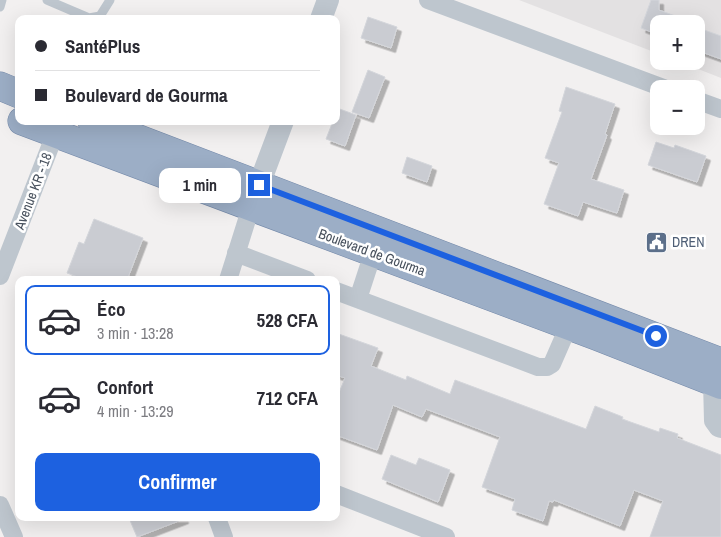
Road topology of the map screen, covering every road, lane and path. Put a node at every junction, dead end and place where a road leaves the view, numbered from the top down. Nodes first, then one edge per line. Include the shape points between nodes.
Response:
1 (2, 0) edge
2 (47, 0) edge
3 (110, 0) edge
4 (328, 0) edge
5 (428, 0) edge
6 (0, 7) edge
7 (82, 15) edge
8 (101, 15) edge
9 (322, 15) edge
10 (650, 83) edge
11 (0, 86) edge
12 (15, 92) edge
13 (705, 103) edge
14 (721, 109) edge
15 (0, 113) edge
16 (15, 119) edge
17 (31, 125) edge
18 (101, 125) edge
19 (282, 125) edge
20 (55, 134) junction
21 (255, 196) junction
22 (373, 253) junction
23 (236, 254) junction
24 (0, 276) edge
25 (229, 276) edge
26 (296, 276) edge
27 (340, 292) edge
28 (358, 299) junction
29 (569, 325) junction
30 (718, 376) edge
31 (721, 429) edge
32 (340, 496) edge
33 (0, 505) edge
34 (218, 521) edge
35 (14, 537) edge
36 (224, 537) edge
37 (446, 537) edge

1 - 6 lane
2 - 7 lane
3 - 8 lane
4 - 9 street
5 - 10 street
11 - 12 highway
13 - 14 street
15 - 16 highway, Boulevard de Gourma
17 - 20 highway, Boulevard de Gourma
18 - 21 highway, Boulevard de Gourma
19 - 21 street
20 - 21 highway, Boulevard de Gourma
20 - 24 street, Avenue KR - 18
21 - 22 highway, Boulevard de Gourma
21 - 23 street
21 - 30 highway, Boulevard de Gourma
22 - 28 street
22 - 29 highway, Boulevard de Gourma
23 - 25 street
23 - 26 street
27 - 28 street
28 - 29 street via 538,367 552,364
29 - 30 highway, Boulevard de Gourma
30 - 31 street via 713,421
32 - 37 street
33 - 35 street
34 - 36 street

